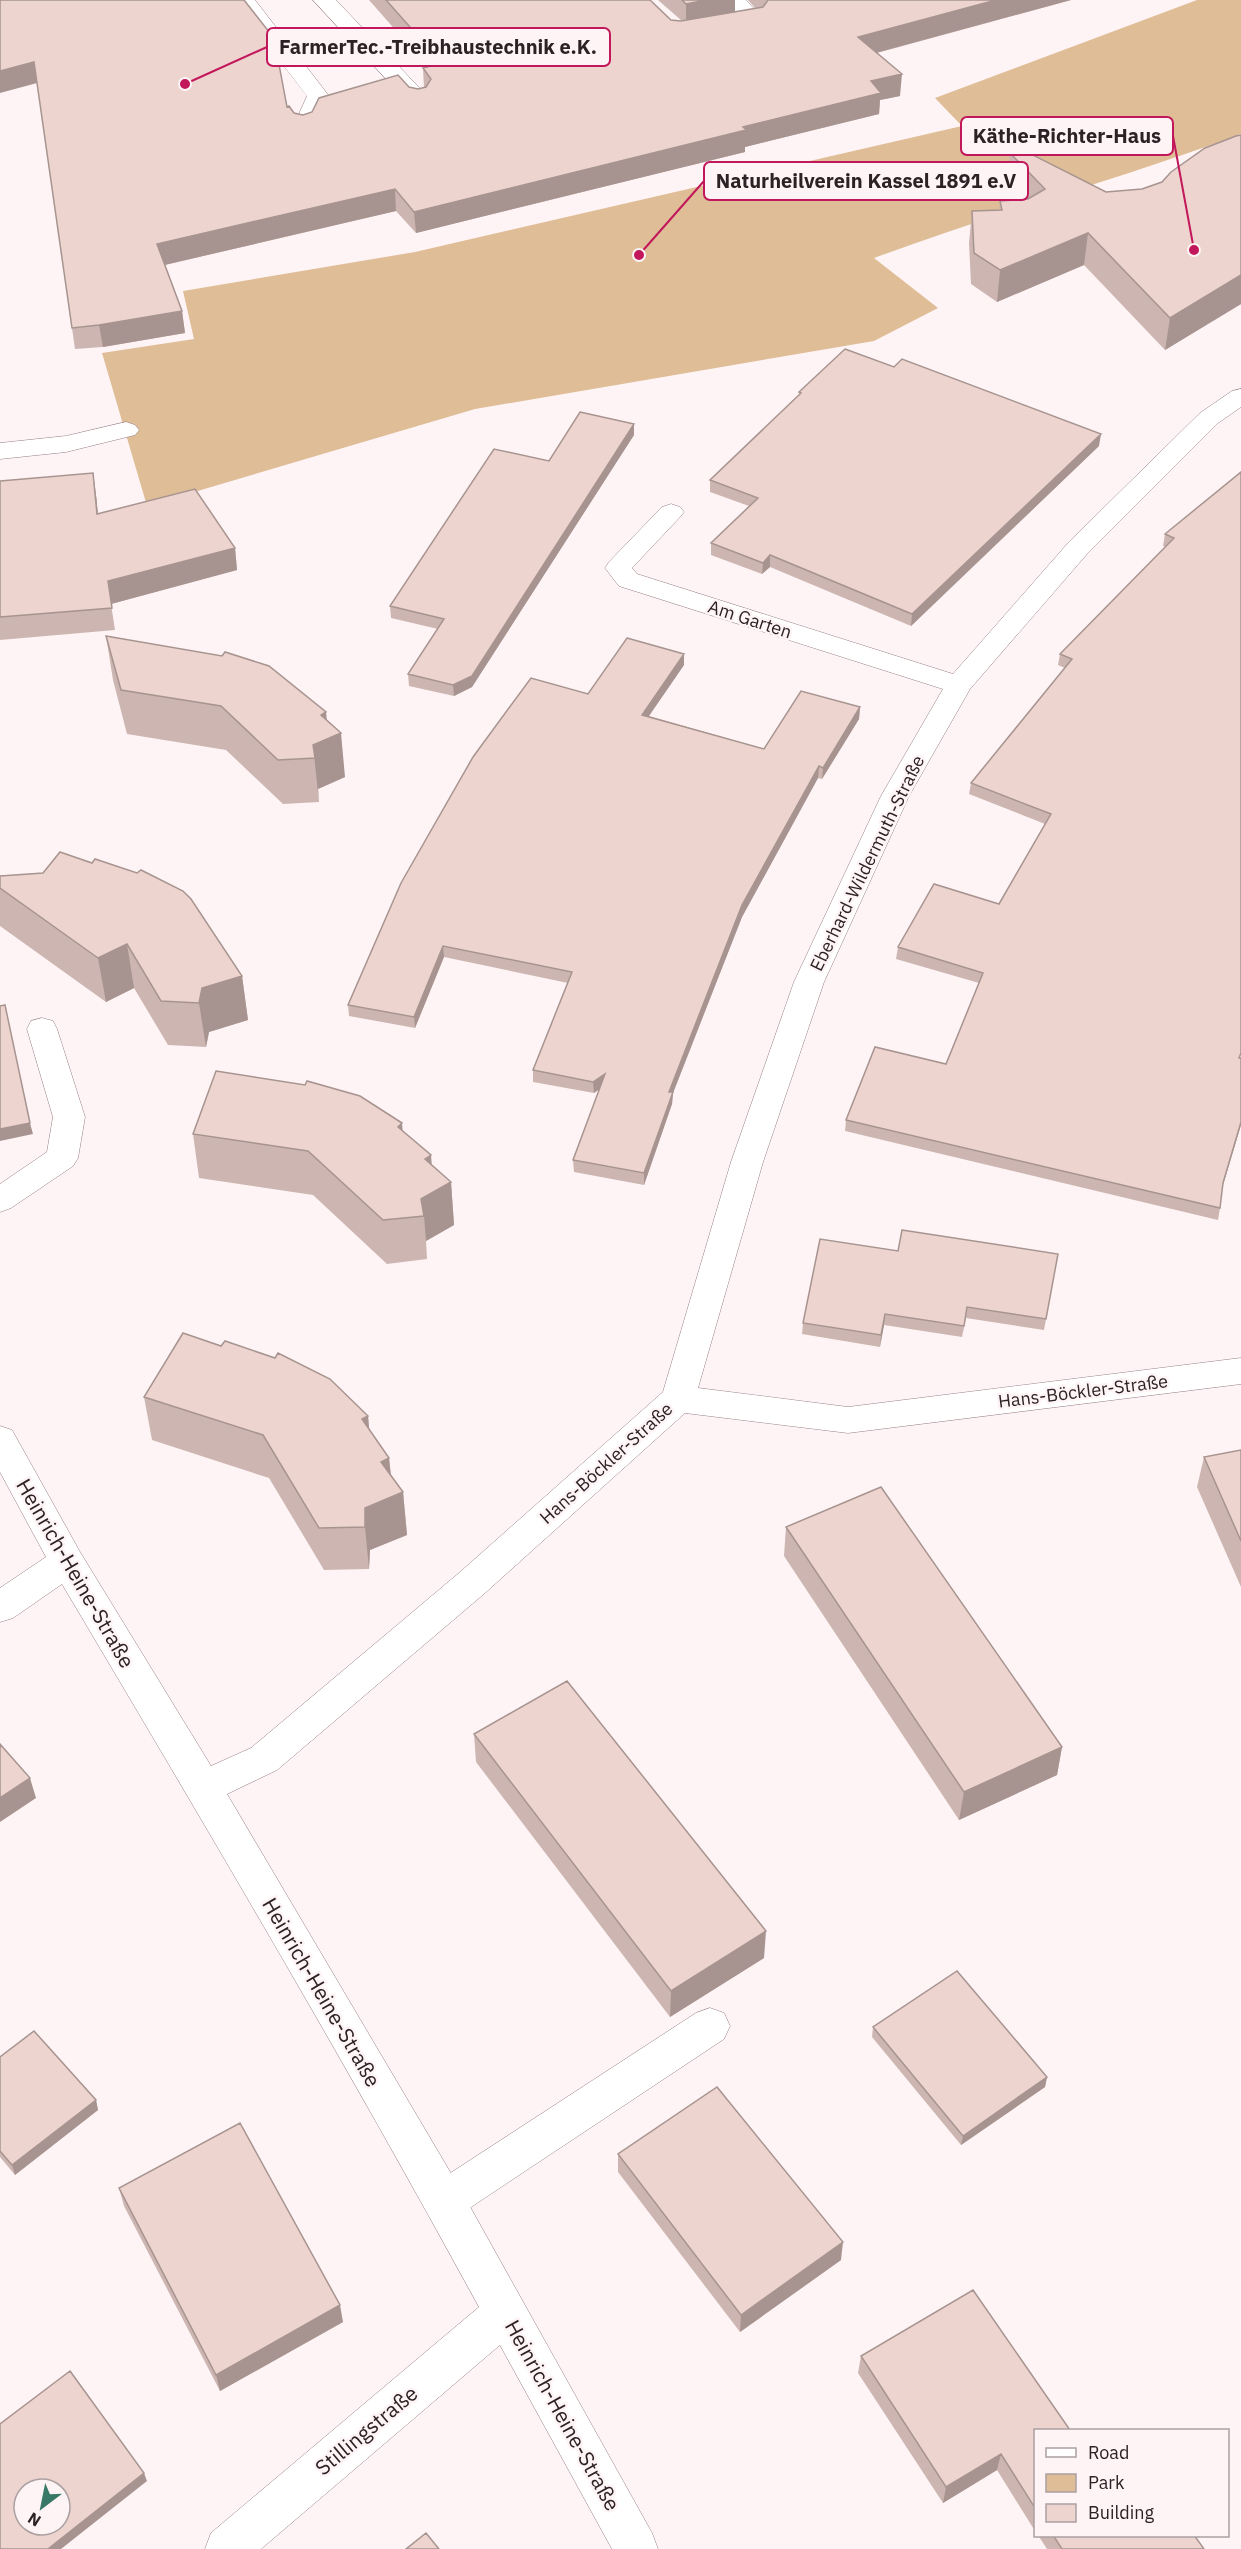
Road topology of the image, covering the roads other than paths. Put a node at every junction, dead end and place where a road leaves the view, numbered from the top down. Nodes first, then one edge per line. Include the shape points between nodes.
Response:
1 (244, 0) edge
2 (324, 0) edge
3 (734, 0) edge
4 (702, 30) edge
5 (419, 101) edge
6 (304, 127) edge
7 (1241, 396) edge
8 (126, 430) dead end
9 (0, 451) edge
10 (671, 512) dead end
11 (958, 685) junction
12 (42, 1029) dead end
13 (0, 1200) edge
14 (1241, 1371) edge
15 (678, 1399) junction
16 (0, 1440) edge
17 (67, 1562) junction
18 (0, 1607) edge
19 (203, 1787) junction
20 (710, 2026) dead end
21 (444, 2201) junction
22 (506, 2312) junction
23 (227, 2549) edge
24 (636, 2549) edge

1 - 6 street via 318,96
2 - 5 street
3 - 4 street via 754,21
7 - 11 street, Eberhard-Wildermuth-Straße via 1209,418 1078,548
8 - 9 street via 66,444
10 - 11 street, Am Garten via 618,568 628,580
11 - 15 street, Eberhard-Wildermuth-Straße via 896,796 809,982 747,1162
12 - 13 street via 69,1117 62,1158
14 - 15 street, Hans-Böckler-Straße via 848,1420
15 - 19 street, Hans-Böckler-Straße via 472,1583 264,1759
16 - 17 street, Heinrich-Heine-Straße
17 - 18 street
17 - 19 street, Heinrich-Heine-Straße
19 - 21 street, Heinrich-Heine-Straße
20 - 21 street
21 - 22 street, Heinrich-Heine-Straße
22 - 23 street, Stillingstraße
22 - 24 street, Heinrich-Heine-Straße

